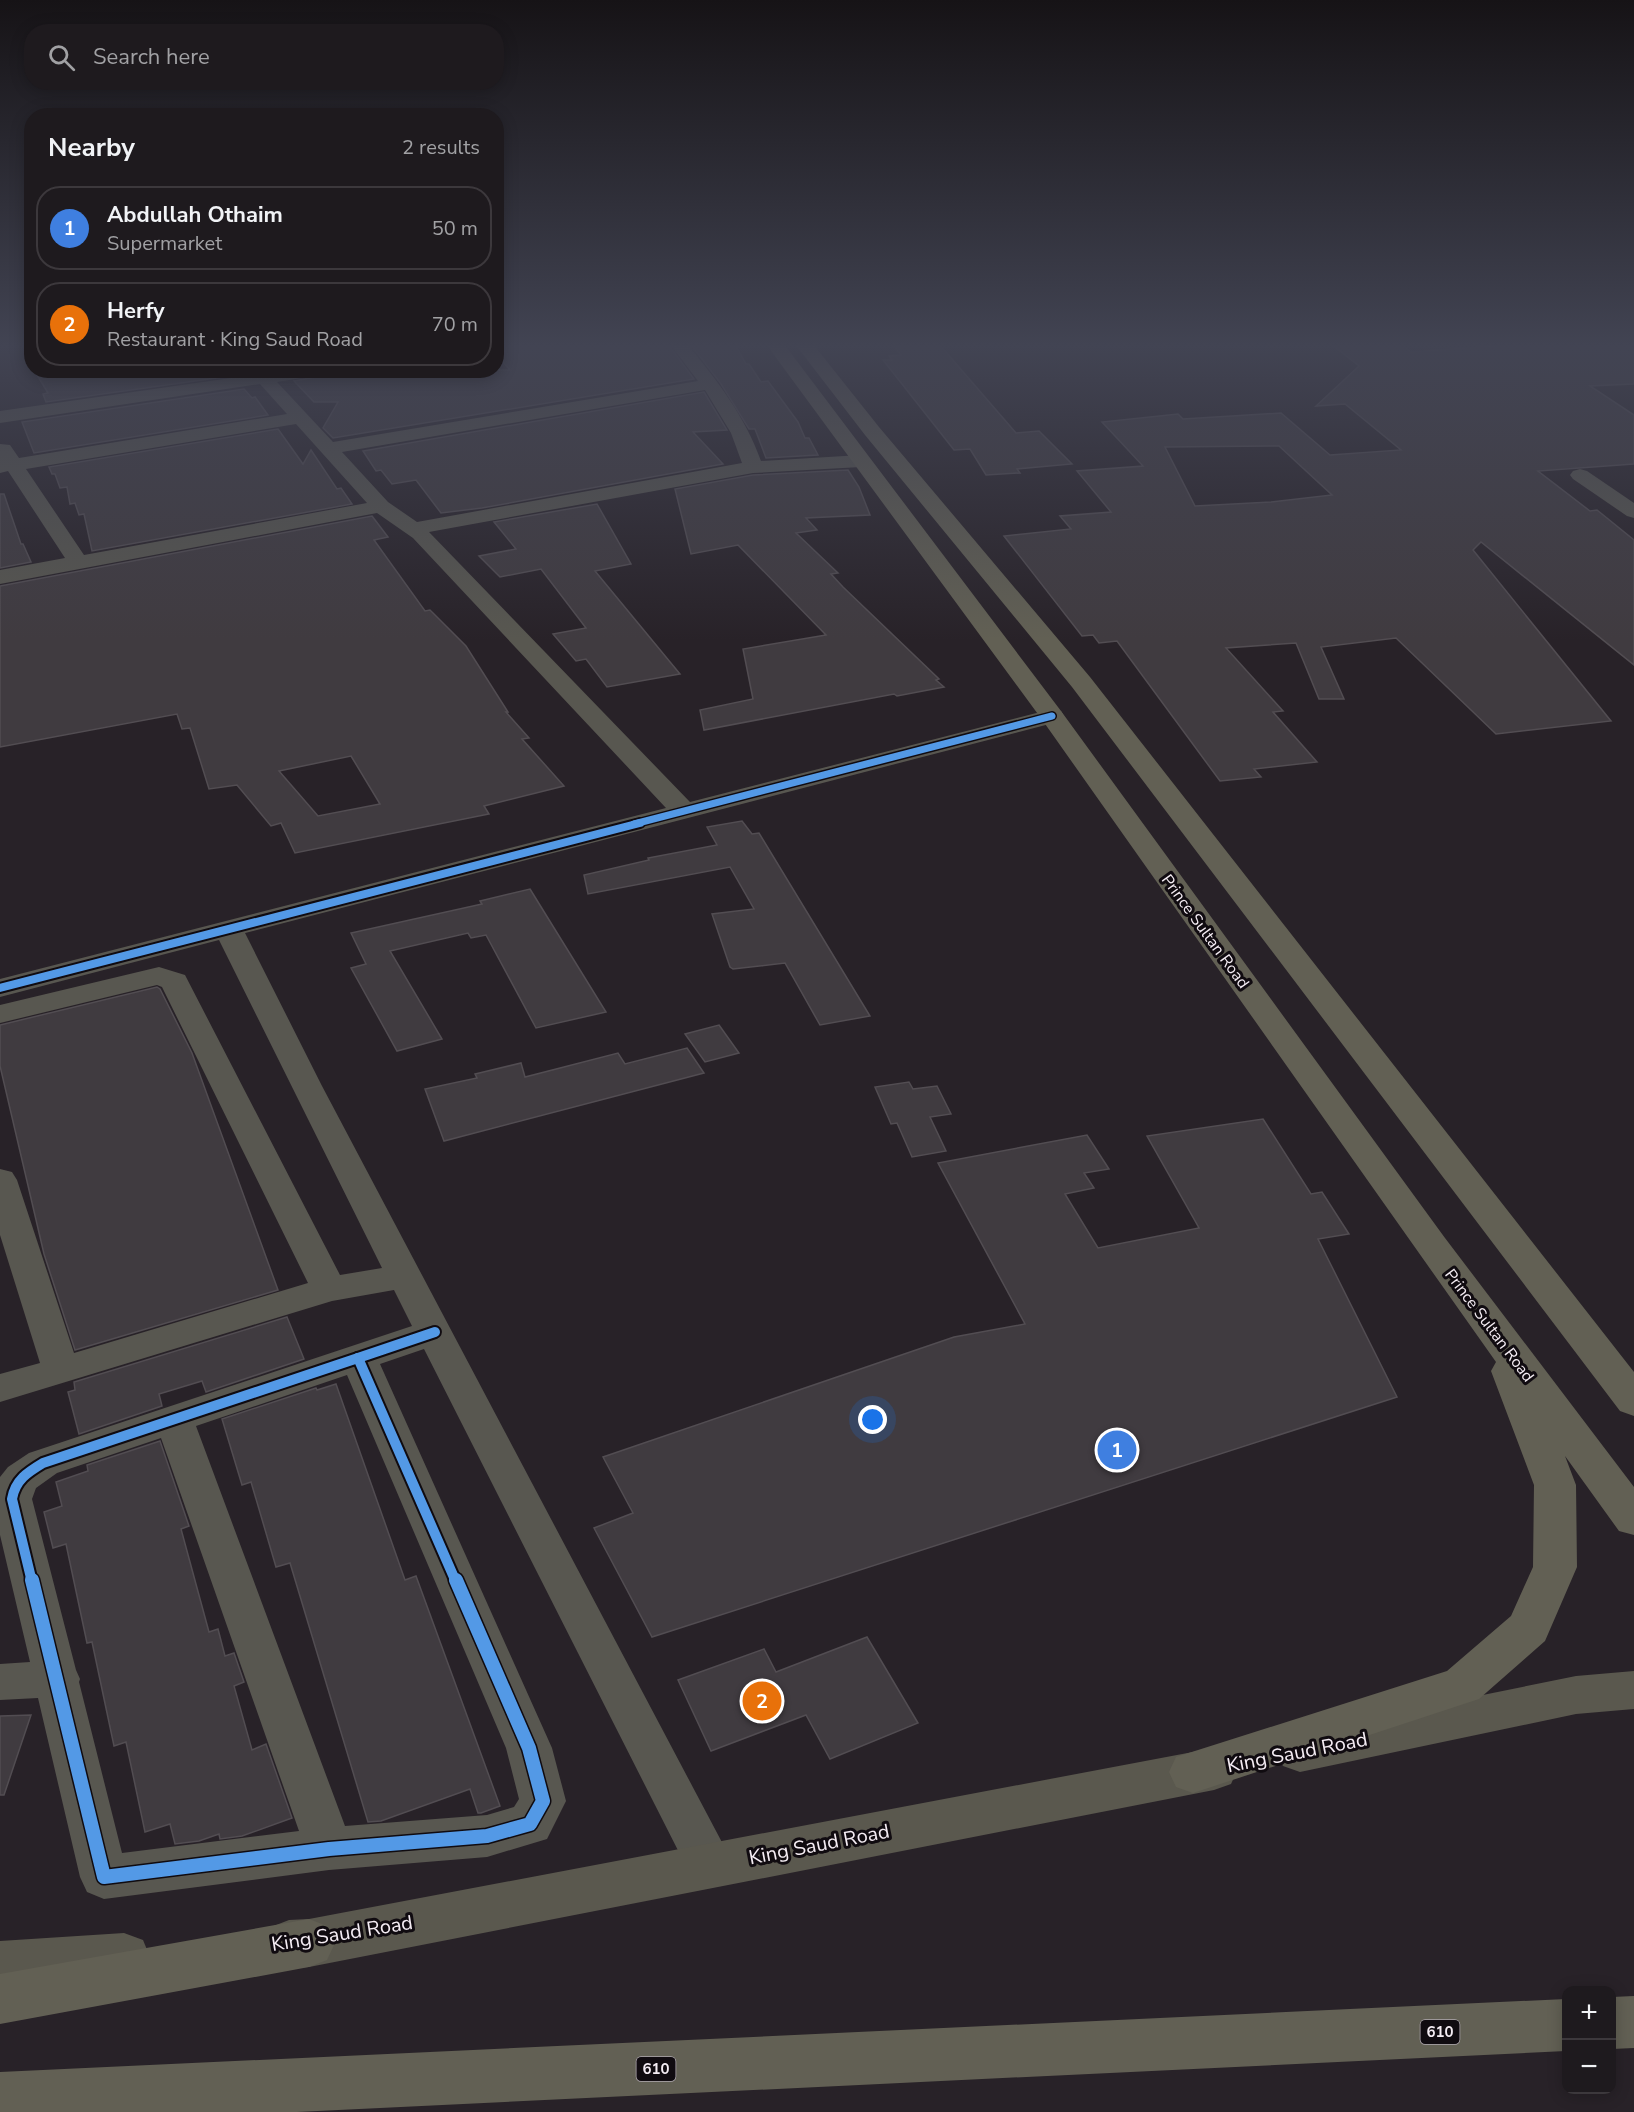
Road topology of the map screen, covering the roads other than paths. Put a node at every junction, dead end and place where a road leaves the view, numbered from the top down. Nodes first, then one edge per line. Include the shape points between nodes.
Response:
1 (150, 443) edge
2 (322, 443) edge
3 (366, 443) edge
4 (743, 443) edge
5 (847, 443) edge
6 (882, 443) edge
7 (0, 445) edge
8 (328, 449) junction
9 (861, 461) junction
10 (7, 466) edge
11 (753, 467) junction
12 (1580, 475) dead end
13 (381, 506) junction
14 (1629, 506) edge
15 (412, 529) junction
16 (79, 563) junction
17 (0, 577) edge
18 (991, 637) junction
19 (1081, 682) junction
20 (1052, 716) junction
21 (684, 811) junction
22 (228, 929) junction
23 (0, 965) edge
24 (0, 988) edge
25 (0, 1014) edge
26 (0, 1180) edge
27 (405, 1276) junction
28 (329, 1289) junction
29 (435, 1332) junction
30 (1496, 1333) junction
31 (358, 1357) junction
32 (61, 1371) junction
33 (0, 1388) edge
34 (1634, 1401) edge
35 (174, 1419) junction
36 (1634, 1519) edge
37 (58, 1679) junction
38 (0, 1682) edge
39 (1634, 1690) edge
40 (1193, 1773) junction
41 (329, 1849) junction
42 (710, 1865) junction
43 (309, 1943) junction
44 (0, 1966) edge
45 (0, 1999) edge
46 (1634, 2022) edge
47 (1616, 2023) edge
48 (1562, 2025) edge
49 (0, 2099) edge

1 - 10 street
2 - 8 street
3 - 8 street
4 - 11 street
5 - 9 main road, Prince Sultan Road
6 - 19 main road
7 - 10 street
8 - 13 street
9 - 11 street
9 - 18 main road, Prince Sultan Road
10 - 16 street
11 - 15 street
12 - 14 street
13 - 15 street
13 - 16 street
15 - 21 street
16 - 17 street
18 - 19 main road via 1017,646 1057,685
18 - 20 main road, Prince Sultan Road
19 - 34 main road
20 - 21 street
20 - 30 main road, Prince Sultan Road
21 - 22 street
22 - 23 street via 115,939
22 - 24 street
22 - 27 street
25 - 28 street via 159,976 174,981
26 - 32 street
27 - 28 street
27 - 29 street
28 - 32 street
29 - 31 street
29 - 42 street
30 - 36 main road, Prince Sultan Road
30 - 40 main road via 1555,1485 1555,1568 1529,1628 1463,1685
31 - 35 street
31 - 41 street via 529,1748 543,1801 530,1824 487,1836
32 - 33 street
35 - 37 street via 43,1463 20,1477 13,1487 12,1499
35 - 41 street
37 - 38 street
37 - 41 street via 104,1877
39 - 40 main road, King Saud Road via 1576,1695
40 - 42 main road, King Saud Road
42 - 43 main road, King Saud Road
43 - 44 main road, King Saud Road
43 - 45 main road
46 - 47 main road
48 - 49 main road, 610

